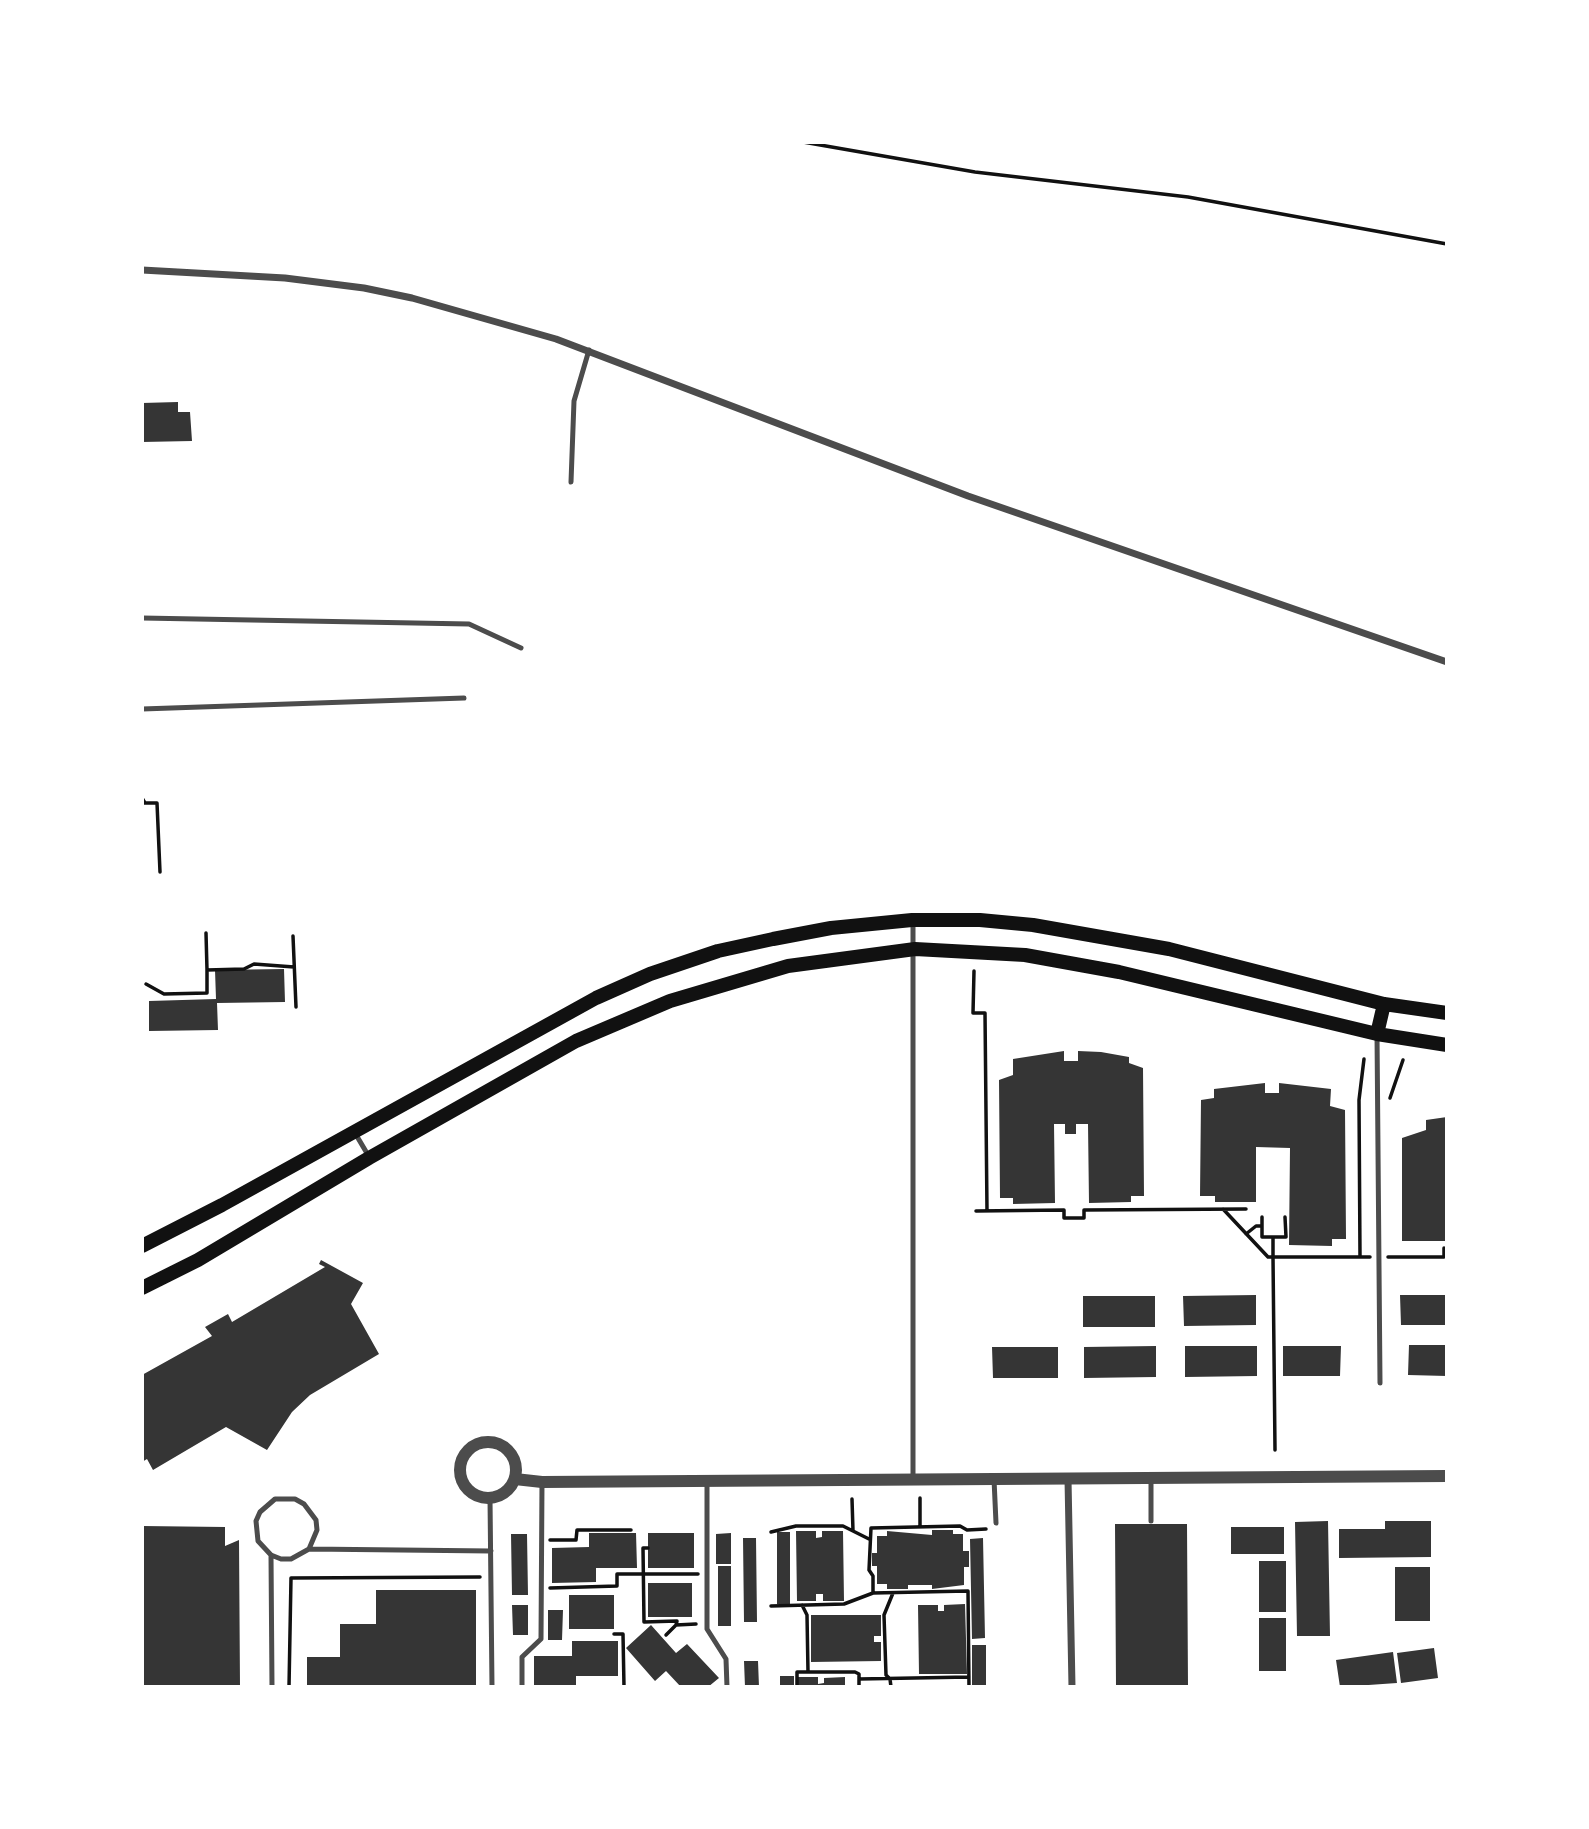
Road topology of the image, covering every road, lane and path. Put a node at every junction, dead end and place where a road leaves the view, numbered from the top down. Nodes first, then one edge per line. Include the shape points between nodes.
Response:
1 (803, 142) edge
2 (1447, 244) edge
3 (142, 270) edge
4 (589, 350) junction
5 (571, 482) dead end
6 (142, 618) edge
7 (521, 648) dead end
8 (1447, 662) edge
9 (464, 698) dead end
10 (142, 709) edge
11 (142, 798) edge
12 (160, 872) dead end
13 (912, 920) junction
14 (206, 933) dead end
15 (293, 936) dead end
16 (915, 949) junction
17 (294, 967) junction
18 (207, 970) junction
19 (974, 971) dead end
20 (146, 984) dead end
21 (1384, 1004) junction
22 (296, 1007) dead end
23 (1447, 1013) edge
24 (1377, 1034) junction
25 (1447, 1045) edge
26 (1365, 1054) dead end
27 (354, 1131) junction
28 (369, 1158) junction
29 (1223, 1209) junction
30 (1247, 1209) dead end
31 (976, 1211) dead end
32 (987, 1211) junction
33 (1262, 1216) dead end
34 (1285, 1216) dead end
35 (1262, 1226) junction
36 (1247, 1234) junction
37 (1273, 1237) junction
38 (142, 1246) edge
39 (1444, 1248) dead end
40 (1273, 1257) junction
41 (1360, 1257) junction
42 (1379, 1257) junction
43 (142, 1288) edge
44 (1380, 1383) dead end
45 (1275, 1450) dead end
46 (1447, 1476) edge
47 (1151, 1478) junction
48 (515, 1479) junction
49 (914, 1479) junction
50 (994, 1479) junction
51 (1068, 1479) junction
52 (707, 1481) junction
53 (542, 1482) junction
54 (490, 1498) junction
55 (920, 1498) dead end
56 (852, 1499) dead end
57 (1151, 1521) dead end
58 (996, 1526) joint
59 (920, 1527) junction
60 (631, 1530) dead end
61 (853, 1531) junction
62 (771, 1532) dead end
63 (869, 1539) junction
64 (541, 1540) junction
65 (648, 1548) dead end
66 (309, 1549) junction
67 (491, 1551) junction
68 (271, 1555) junction
69 (644, 1574) junction
70 (707, 1574) junction
71 (491, 1577) junction
72 (541, 1588) junction
73 (893, 1592) junction
74 (873, 1593) junction
75 (802, 1605) junction
76 (771, 1606) dead end
77 (707, 1624) junction
78 (676, 1625) junction
79 (614, 1634) dead end
80 (666, 1635) dead end
81 (808, 1672) junction
82 (969, 1677) junction
83 (859, 1679) junction
84 (890, 1679) junction
85 (272, 1687) edge
86 (289, 1687) edge
87 (492, 1687) edge
88 (522, 1687) edge
89 (624, 1687) edge
90 (727, 1687) edge
91 (797, 1687) edge
92 (859, 1687) edge
93 (891, 1687) edge
94 (969, 1687) edge
95 (1072, 1687) edge

1 - 2 path via 975,172 1188,197
3 - 4 street via 285,278 364,288
4 - 5 lane via 574,401
4 - 8 street via 968,496
6 - 7 lane via 469,624
9 - 10 lane
11 - 12 path via 145,803 157,803
13 - 16 lane
13 - 21 main road via 980,920 1092,934
13 - 27 main road via 773,939 718,951 650,974 545,1024
14 - 18 path
15 - 17 path
16 - 24 main road via 989,951 1061,960
16 - 28 main road via 788,966 670,1000 576,1041
16 - 49 lane
17 - 18 path via 254,964
17 - 22 path
18 - 20 path via 207,993 164,994
19 - 32 path via 972,1013 985,1013
21 - 23 main road
21 - 24 main road
24 - 25 main road
24 - 42 lane
26 - 41 path via 1359,1100
27 - 28 lane
27 - 38 main road
28 - 43 main road via 198,1260
29 - 30 path
29 - 32 path via 1084,1210 1084,1218 1064,1218 1064,1210
29 - 36 path
31 - 32 path
33 - 35 path
34 - 37 path via 1286,1237
35 - 36 path
35 - 37 path via 1262,1237
36 - 40 path
37 - 40 path
39 - 42 path via 1444,1257
40 - 41 path
40 - 45 path
41 - 42 path
42 - 44 lane
46 - 47 street
47 - 51 street
47 - 57 lane
48 - 53 street
48 - 54 street via 504,1494
48 - 54 street via 515,1461 504,1447 487,1442 470,1449 461,1464 463,1483 476,1496
49 - 50 street
49 - 52 street
50 - 51 street
50 - 58 lane
51 - 95 street
52 - 53 street
52 - 70 lane
53 - 64 lane
54 - 67 lane
55 - 59 path
56 - 61 path
58 - 59 path
59 - 63 path via 871,1528
60 - 64 path via 577,1530 576,1539
61 - 62 path via 820,1526
61 - 63 path
63 - 74 path
64 - 72 lane
65 - 69 path via 643,1548
66 - 67 lane
66 - 68 lane via 291,1559
66 - 68 lane via 317,1530 311,1511 295,1499 275,1499 256,1521 258,1541
67 - 71 lane
68 - 85 lane
69 - 70 path
69 - 72 path via 617,1574 617,1587
69 - 78 path via 645,1622 677,1621
70 - 77 lane
71 - 86 path via 291,1578
71 - 87 lane
72 - 88 lane via 541,1639 522,1657
73 - 74 path
73 - 82 path via 968,1591
73 - 84 path via 884,1615 886,1675
74 - 75 path via 844,1604
75 - 76 path
75 - 81 path via 807,1615
77 - 78 path
77 - 90 lane via 726,1659
78 - 80 path
79 - 89 path via 623,1634
81 - 83 path via 855,1672
81 - 91 path via 797,1672
82 - 84 path
82 - 94 path
83 - 84 path
83 - 92 path
84 - 93 path

